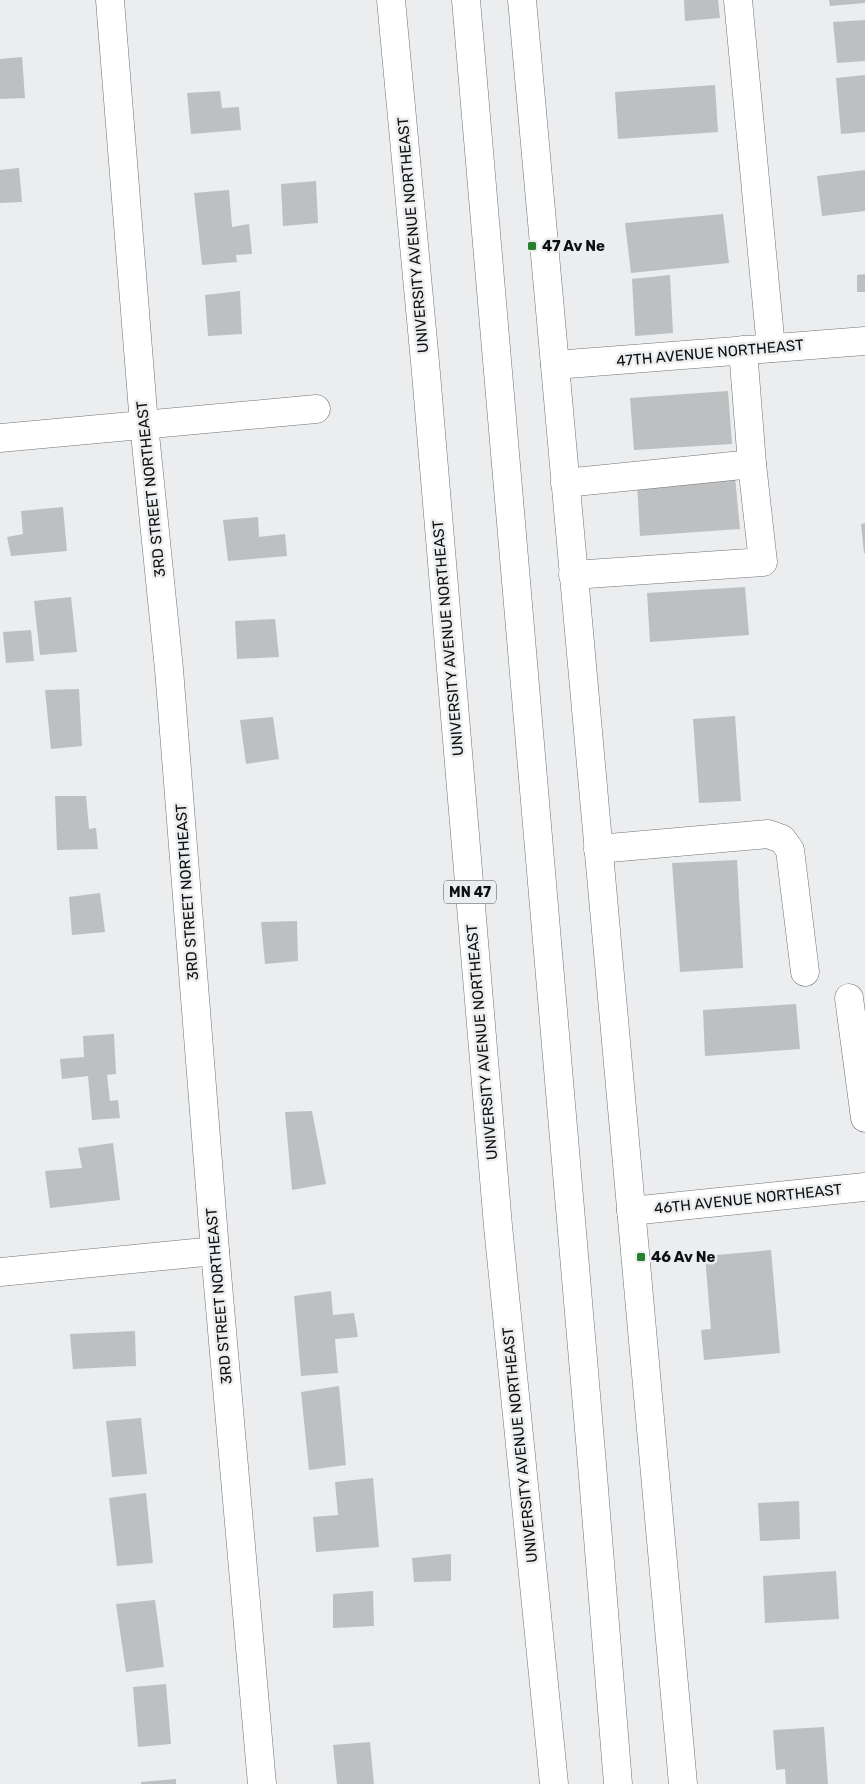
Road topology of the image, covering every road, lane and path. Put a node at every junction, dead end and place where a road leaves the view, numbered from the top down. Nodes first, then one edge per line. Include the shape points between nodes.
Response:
1 (110, 0) edge
2 (391, 0) edge
3 (466, 0) edge
4 (522, 0) edge
5 (738, 0) edge
6 (865, 340) edge
7 (771, 348) junction
8 (743, 350) junction
9 (555, 366) junction
10 (316, 409) dead end
11 (144, 424) junction
12 (0, 438) edge
13 (752, 464) junction
14 (565, 483) junction
15 (573, 575) junction
16 (598, 848) junction
17 (805, 972) dead end
18 (849, 998) dead end
19 (865, 1118) edge
20 (865, 1188) edge
21 (631, 1211) junction
22 (215, 1251) junction
23 (0, 1272) edge
24 (262, 1784) edge
25 (554, 1784) edge
26 (618, 1784) edge
27 (683, 1784) edge

1 - 11 street, 3RD STREET NORTHEAST
2 - 25 street, UNIVERSITY AVENUE NORTHEAST / MN 47 via 427,383 498,1226
3 - 26 street
4 - 9 street
5 - 7 street
6 - 7 street, 47TH AVENUE NORTHEAST
7 - 8 street, 47TH AVENUE NORTHEAST
8 - 9 street, 47TH AVENUE NORTHEAST
8 - 13 street
9 - 14 street
10 - 11 street
11 - 12 street
11 - 22 street, 3RD STREET NORTHEAST via 169,669
13 - 14 street
13 - 15 street via 763,562
14 - 15 street
15 - 16 street
16 - 17 street via 768,834 782,839 790,850
16 - 21 street
18 - 19 street
20 - 21 street, 46TH AVENUE NORTHEAST
21 - 27 street
22 - 23 street
22 - 24 street, 3RD STREET NORTHEAST

